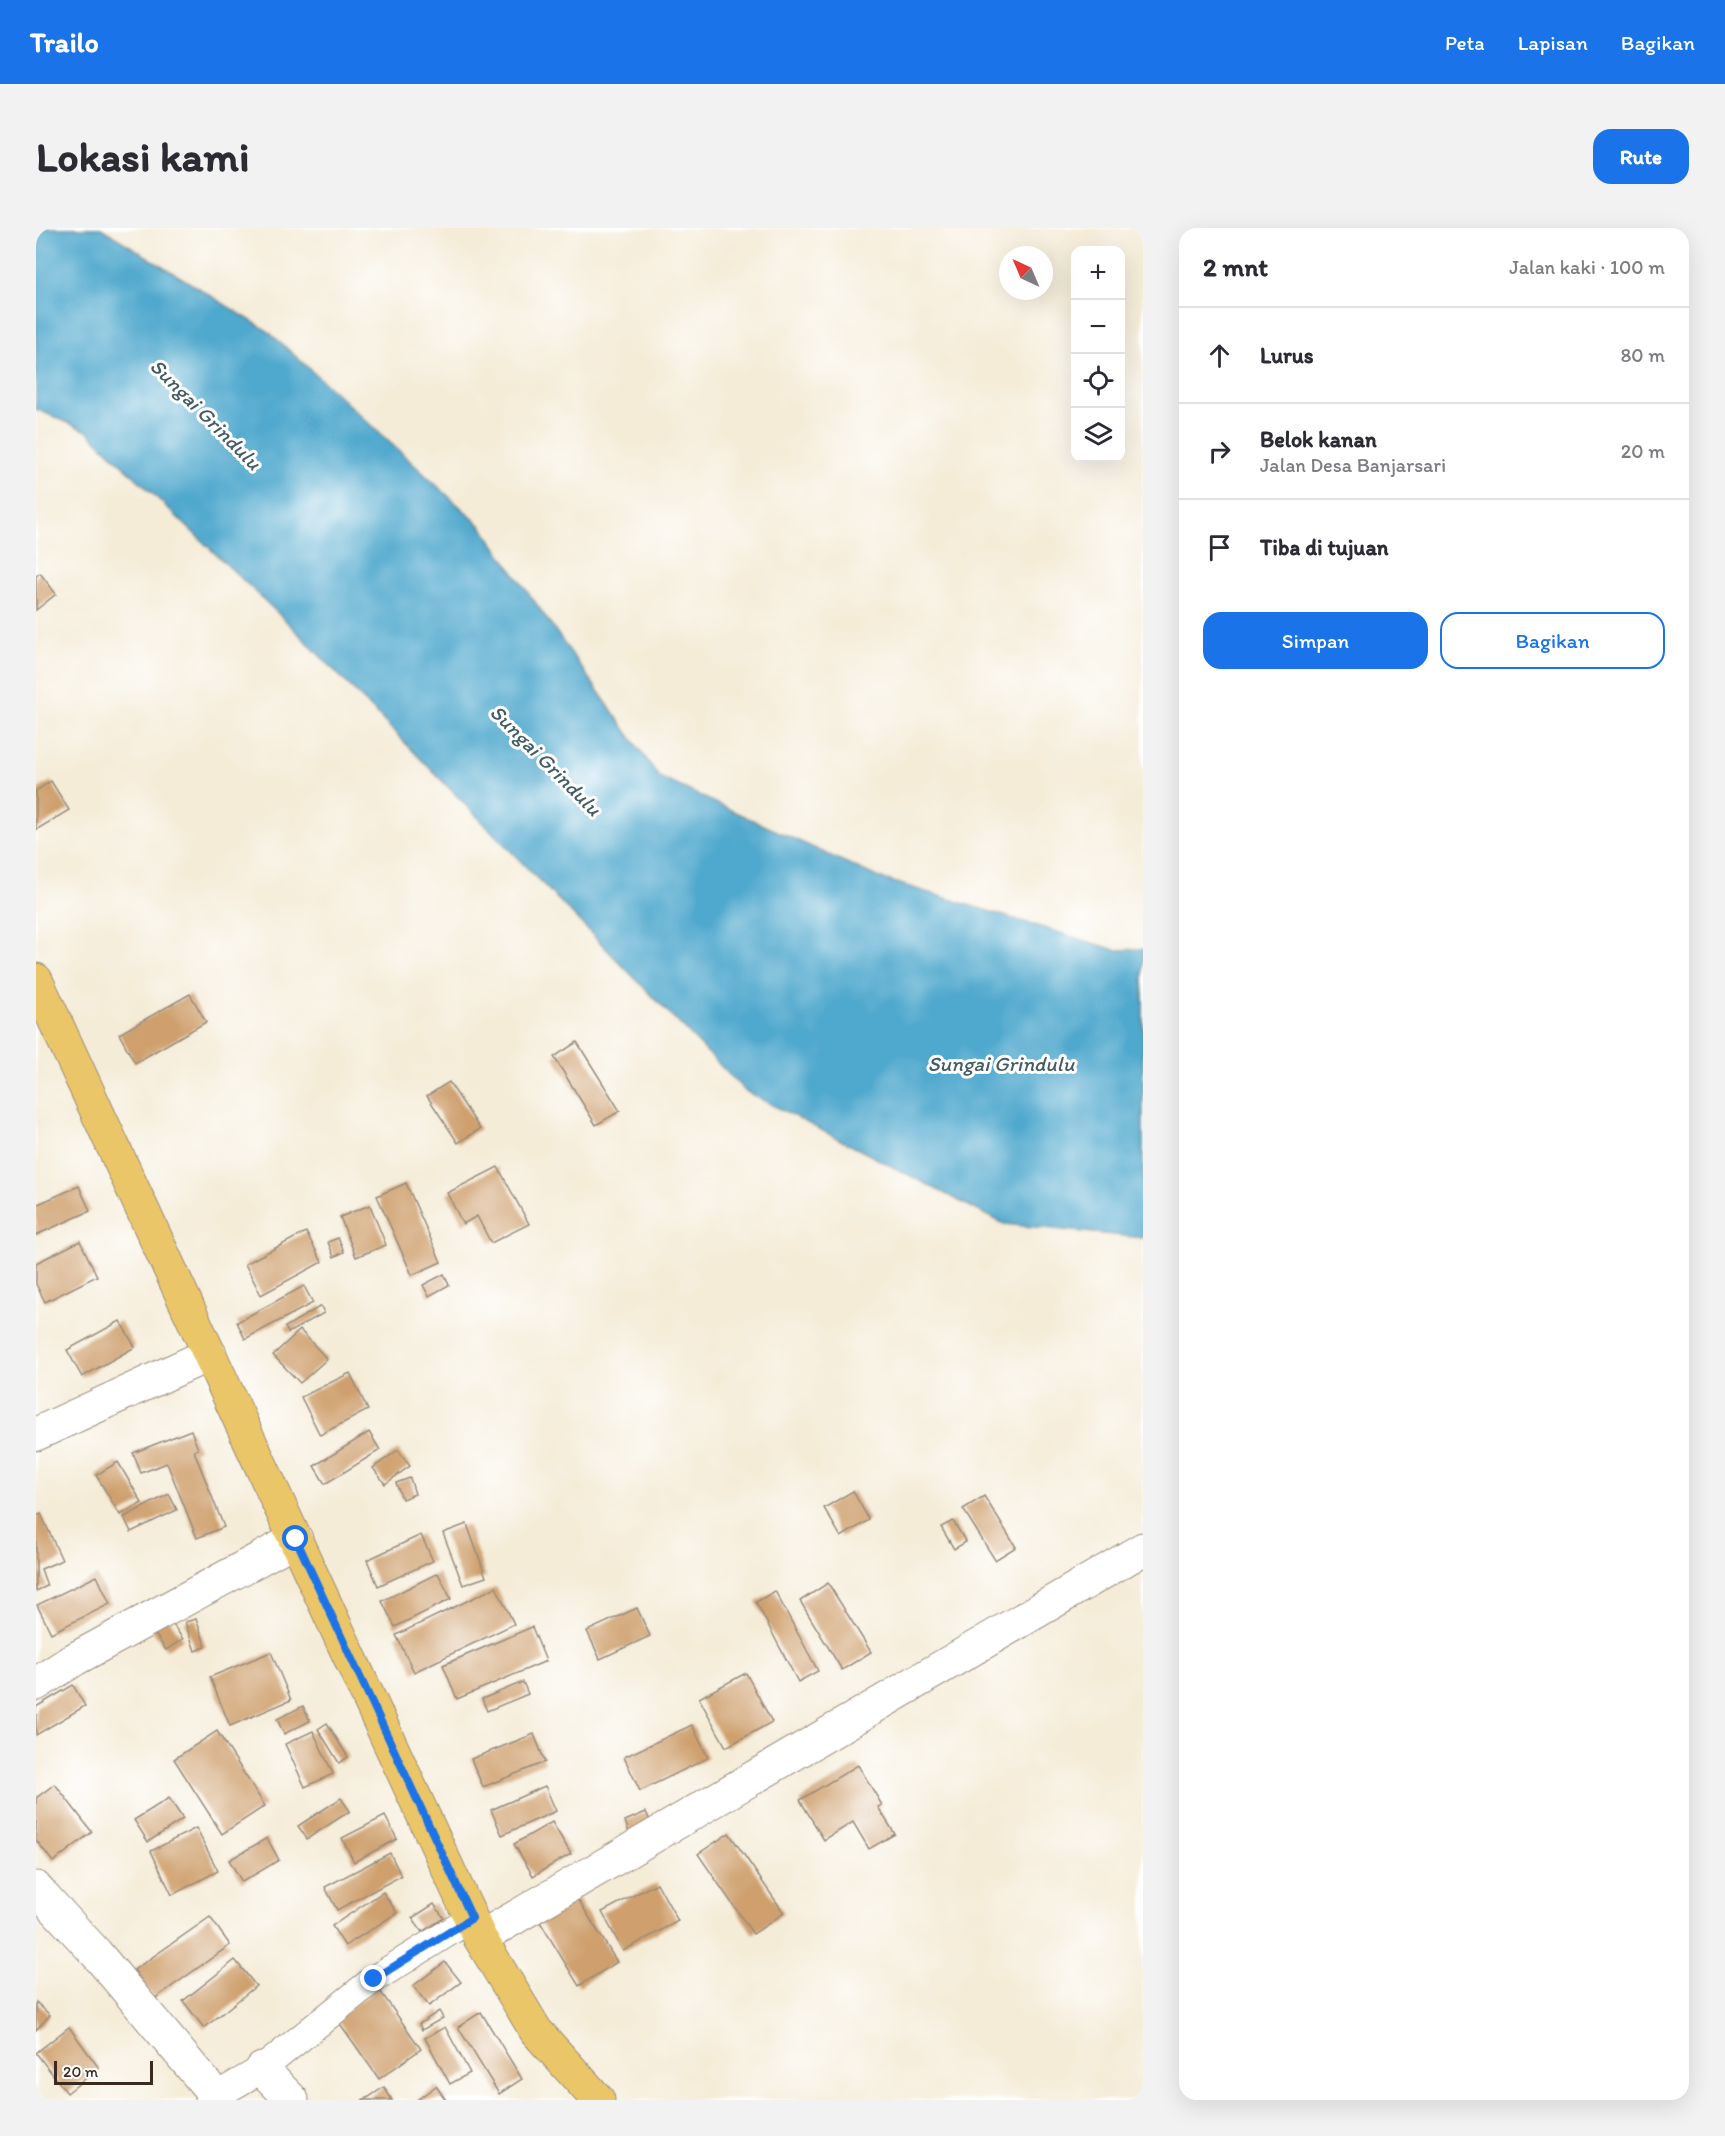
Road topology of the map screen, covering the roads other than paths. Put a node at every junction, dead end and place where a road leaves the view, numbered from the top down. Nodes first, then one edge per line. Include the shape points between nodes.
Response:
1 (36, 980) edge
2 (210, 1354) junction
3 (36, 1434) edge
4 (296, 1539) junction
5 (1143, 1550) edge
6 (36, 1684) edge
7 (36, 1888) edge
8 (476, 1928) junction
9 (262, 2068) junction
10 (586, 2096) edge
11 (213, 2098) edge
12 (292, 2100) edge

1 - 2 main road
2 - 3 street
2 - 4 main road
4 - 6 street
4 - 8 main road
5 - 8 street
7 - 11 street via 96,1953
8 - 9 street via 374,1979
8 - 10 main road via 536,2031
9 - 11 street
9 - 12 street

